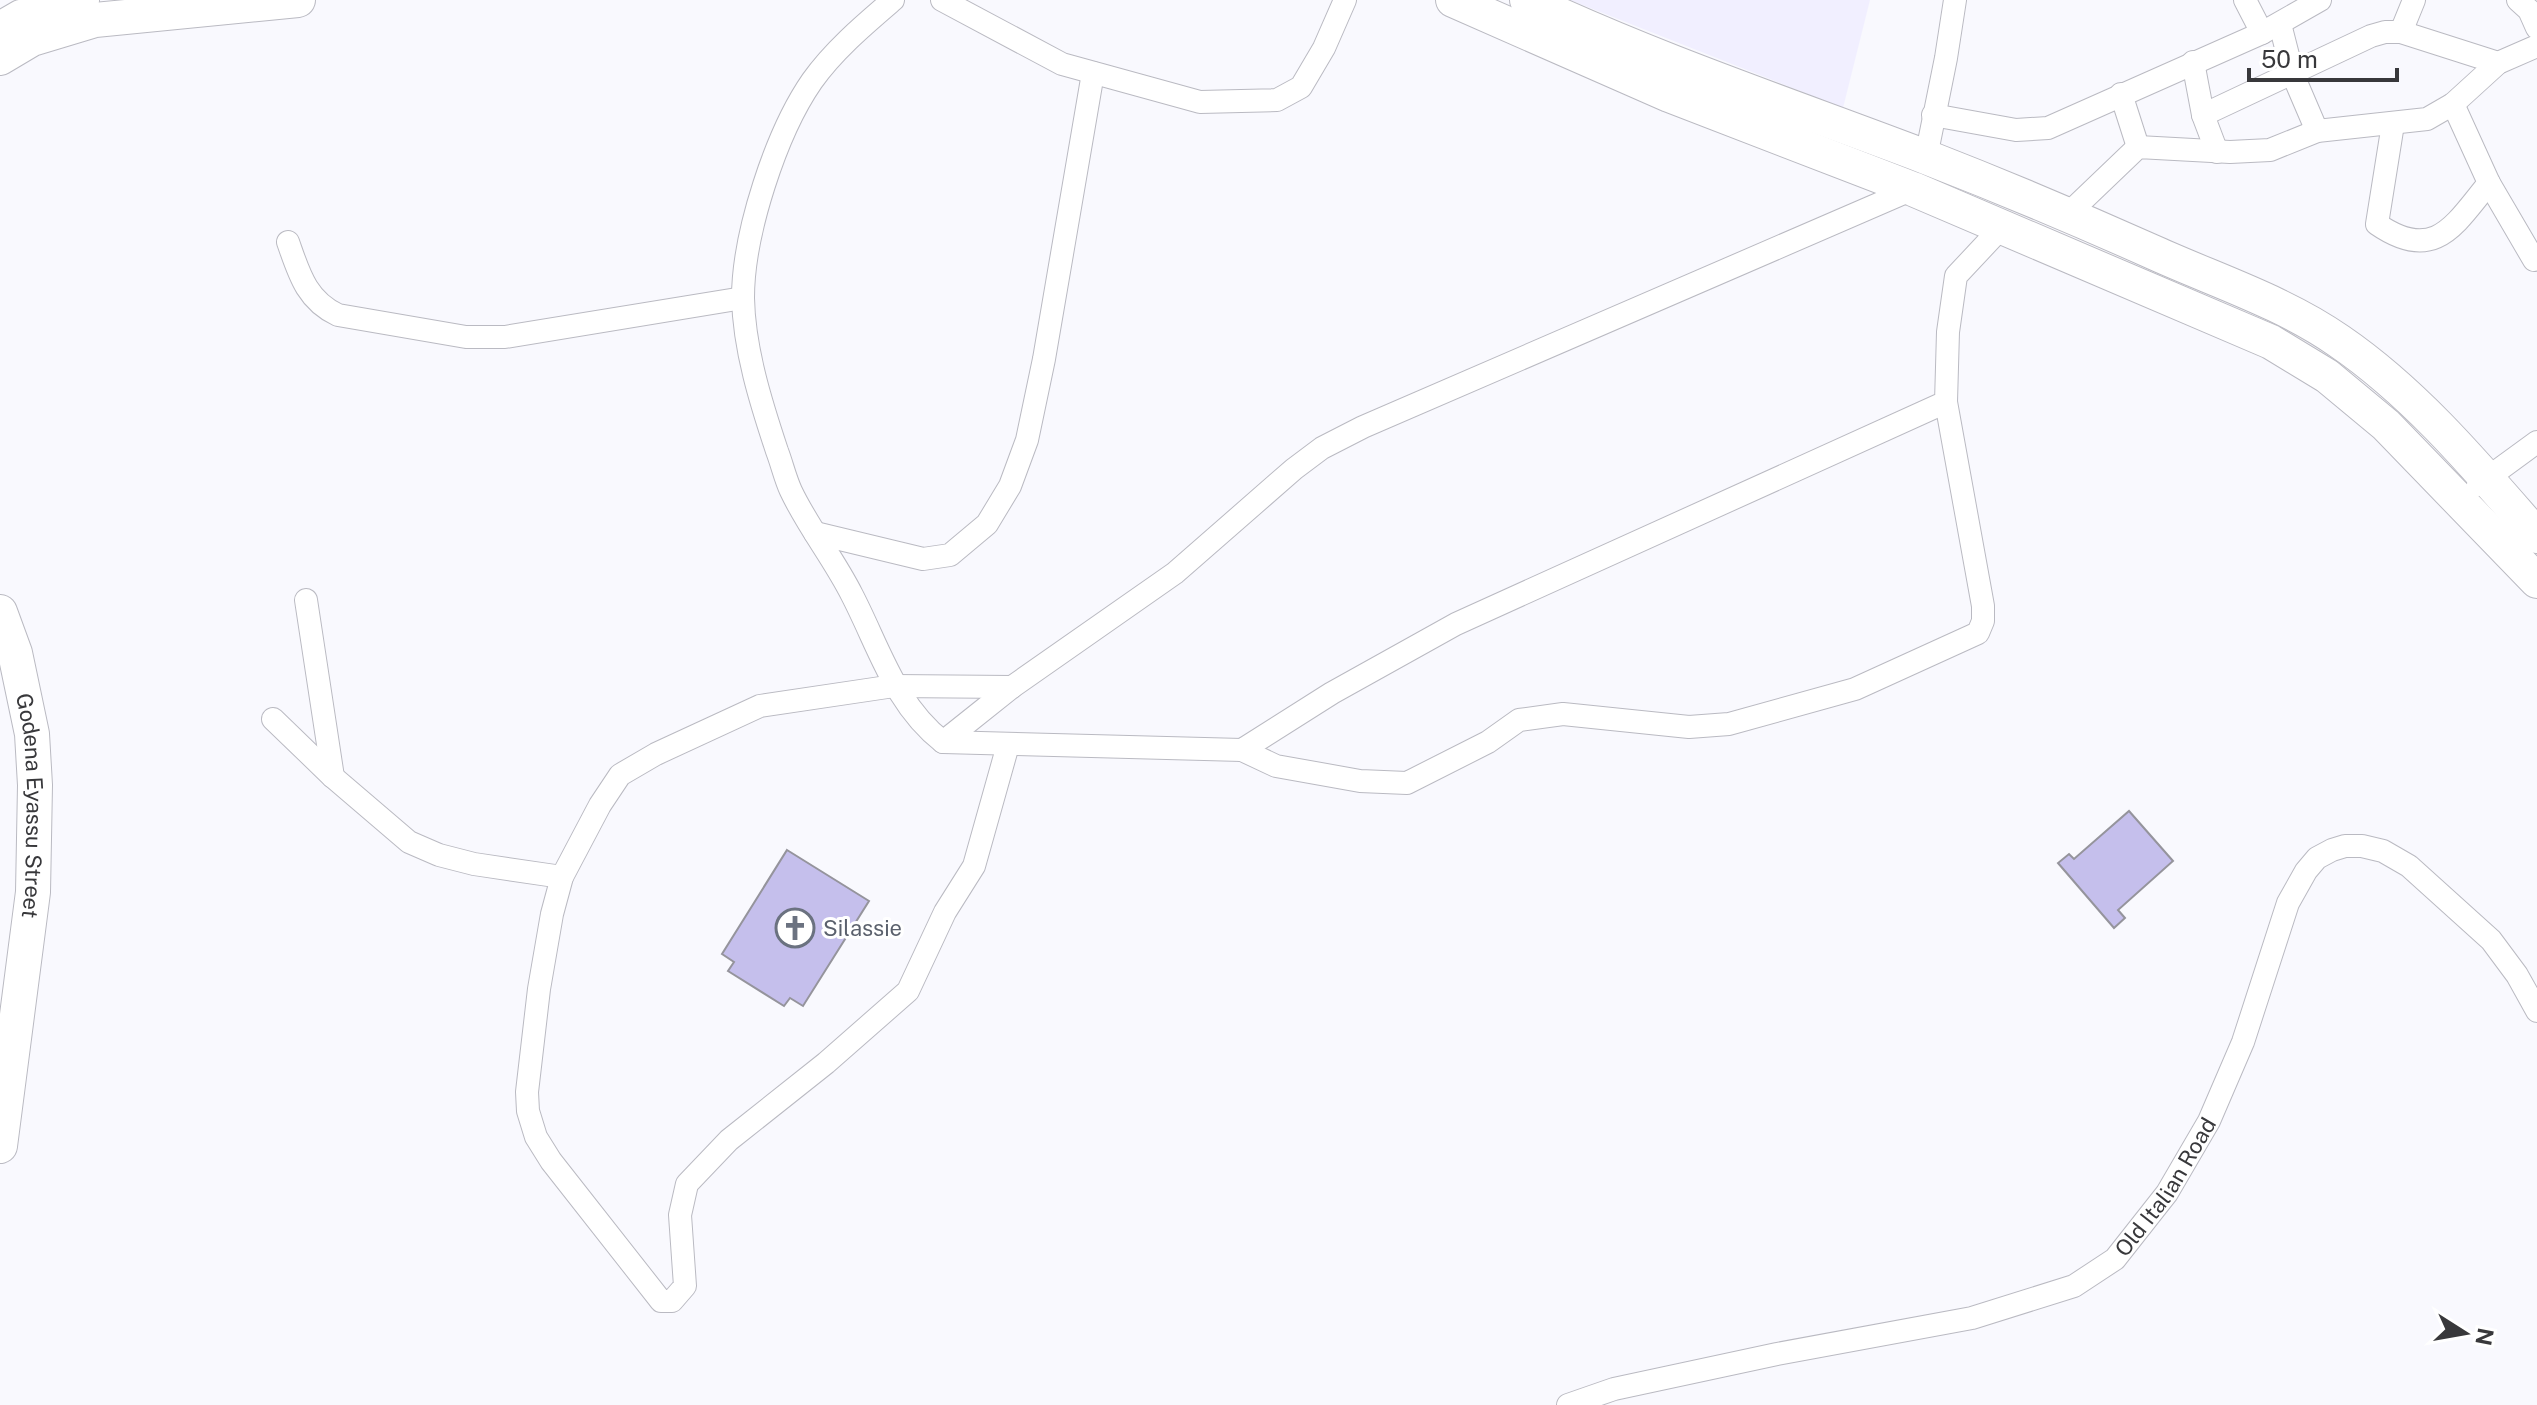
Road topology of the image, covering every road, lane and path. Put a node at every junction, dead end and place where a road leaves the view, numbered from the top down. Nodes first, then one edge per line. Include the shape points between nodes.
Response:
1 (82, 0) edge
2 (298, 0) edge
3 (893, 0) edge
4 (942, 0) edge
5 (1345, 0) edge
6 (1453, 0) edge
7 (1527, 0) edge
8 (1955, 0) edge
9 (2245, 0) edge
10 (2320, 0) edge
11 (2414, 0) edge
12 (2518, 0) edge
13 (2271, 28) junction
14 (2537, 28) edge
15 (0, 29) edge
16 (2401, 32) junction
17 (2537, 46) edge
18 (1602, 51) junction
19 (0, 58) edge
20 (2193, 62) junction
21 (2498, 63) junction
22 (1093, 73) junction
23 (2293, 75) junction
24 (1675, 81) junction
25 (2121, 94) junction
26 (2453, 104) junction
27 (1933, 115) junction
28 (2203, 115) junction
29 (2393, 124) junction
30 (2317, 131) junction
31 (2138, 147) junction
32 (2217, 152) junction
33 (1926, 157) junction
34 (2489, 183) junction
35 (1913, 189) junction
36 (2068, 214) junction
37 (2001, 228) junction
38 (288, 242) dead end
39 (2534, 260) dead end
40 (743, 298) junction
41 (1946, 402) junction
42 (2537, 442) edge
43 (2486, 478) junction
44 (2459, 501) junction
45 (815, 533) junction
46 (2537, 536) edge
47 (2537, 581) edge
48 (306, 600) dead end
49 (0, 612) edge
50 (894, 686) junction
51 (1012, 687) junction
52 (273, 719) dead end
53 (943, 742) junction
54 (1008, 745) junction
55 (1242, 750) junction
56 (333, 777) junction
57 (562, 877) junction
58 (2537, 1011) edge
59 (0, 1146) edge
60 (1568, 1405) edge

1 - 15 main road via 21,17
2 - 19 main road via 95,20 32,39
3 - 40 street via 823,68 788,122 761,197
4 - 22 street via 1062,64
5 - 22 street via 1301,87 1277,100 1200,102
6 - 18 main road
7 - 18 main road
8 - 27 street
9 - 13 street
10 - 13 street
11 - 16 street
12 - 14 street
13 - 20 street
13 - 23 street
16 - 21 street
16 - 23 street via 2371,36
17 - 21 street
18 - 24 main road
20 - 25 street
20 - 28 street
21 - 26 street
22 - 45 street via 1044,359 1027,440 1010,486 987,524 950,555 923,559
23 - 28 street
23 - 30 street
24 - 33 main road
24 - 35 main road
25 - 27 street via 2048,128 2016,130
25 - 31 street
26 - 29 street via 2427,119
26 - 34 street
27 - 33 street
28 - 32 street
29 - 30 street
29 - 34 street via 2377,224 2389,232 2419,241 2448,232
30 - 32 street via 2270,150
31 - 32 street
31 - 36 street
33 - 36 main road
34 - 39 street
35 - 37 main road
35 - 51 street via 1322,448 1175,573
36 - 43 main road via 2269,301 2325,332 2392,383
37 - 41 street via 1956,276
37 - 44 main road via 2239,326 2303,360 2386,425
38 - 40 street via 304,287 323,308 466,337 505,337
40 - 45 street via 763,408 790,489
41 - 55 street via 1456,624
41 - 55 street via 1983,606 1978,633 1855,689 1729,724 1689,727 1563,714 1519,720 1407,783 1360,781 1276,766
42 - 43 street
43 - 44 street
43 - 46 main road
44 - 47 main road
45 - 50 street via 851,593
48 - 56 street
49 - 59 main road, Godena Eyassu Street via 15,653 32,734 35,785 33,892
50 - 51 street
50 - 53 street via 928,731
50 - 57 street via 760,706 656,754 620,775
51 - 53 street
52 - 56 street
53 - 54 street
54 - 55 street
54 - 57 street via 974,866 945,912 908,991 729,1140 687,1184 680,1215 685,1286 672,1301 656,1298 551,1161 528,1111 539,989
56 - 57 street via 409,842 474,864
58 - 60 street, Old Italian Road via 2491,940 2409,866 2362,846 2332,850 2317,858 2296,885 2234,1065 2209,1121 2167,1193 2115,1259 2074,1286 1972,1318 1628,1386

